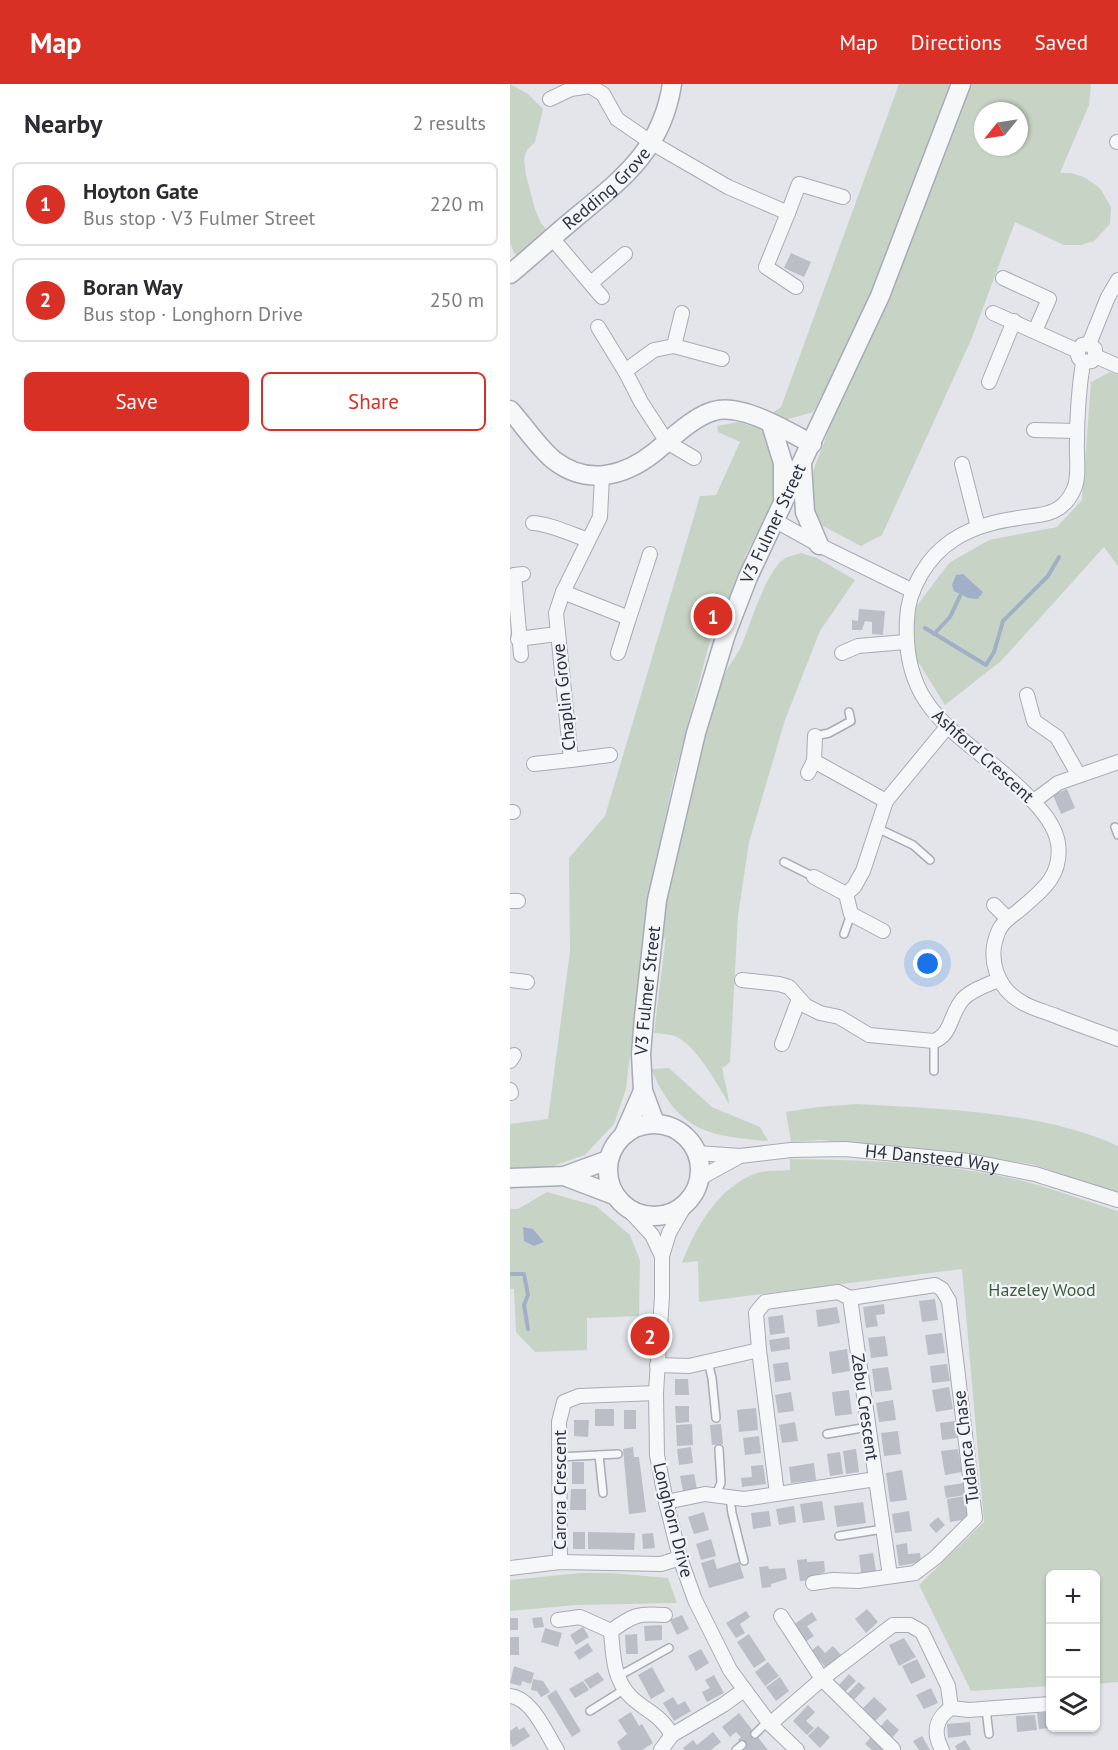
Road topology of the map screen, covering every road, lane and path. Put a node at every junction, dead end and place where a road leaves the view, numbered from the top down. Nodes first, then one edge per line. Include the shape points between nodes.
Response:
1 (672, 84) edge
2 (961, 84) edge
3 (550, 99) dead end
4 (652, 143) junction
5 (843, 197) dead end
6 (788, 213) junction
7 (552, 238) junction
8 (625, 254) dead end
9 (510, 274) edge
10 (1003, 278) dead end
11 (1118, 280) edge
12 (591, 283) junction
13 (796, 287) dead end
14 (602, 297) dead end
15 (682, 313) dead end
16 (993, 313) dead end
17 (1014, 321) junction
18 (598, 327) dead end
19 (1035, 331) junction
20 (674, 346) junction
21 (1086, 353) junction
22 (722, 359) dead end
23 (1118, 366) edge
24 (625, 371) junction
25 (989, 381) dead end
26 (510, 410) edge
27 (771, 424) junction
28 (1034, 430) dead end
29 (1077, 431) junction
30 (666, 442) junction
31 (812, 444) junction
32 (694, 458) dead end
33 (802, 464) junction
34 (962, 464) dead end
35 (602, 476) junction
36 (783, 502) junction
37 (774, 520) junction
38 (533, 523) dead end
39 (978, 527) junction
40 (588, 540) junction
41 (819, 545) junction
42 (650, 554) dead end
43 (523, 574) dead end
44 (914, 591) junction
45 (563, 592) junction
46 (629, 618) junction
47 (557, 634) junction
48 (518, 639) junction
49 (905, 642) junction
50 (618, 653) dead end
51 (842, 653) dead end
52 (521, 655) dead end
53 (1027, 695) dead end
54 (849, 712) dead end
55 (947, 727) junction
56 (815, 736) joint
57 (610, 755) dead end
58 (571, 760) junction
59 (1118, 762) edge
60 (534, 764) dead end
61 (1078, 774) junction
62 (886, 801) junction
63 (1034, 801) junction
64 (1115, 827) dead end
65 (877, 828) junction
66 (1118, 835) edge
67 (930, 860) dead end
68 (784, 862) dead end
69 (814, 877) joint
70 (846, 894) junction
71 (994, 905) dead end
72 (852, 914) junction
73 (1008, 919) junction
74 (883, 932) dead end
75 (844, 934) dead end
76 (510, 980) edge
77 (742, 980) dead end
78 (998, 980) junction
79 (527, 982) dead end
80 (799, 999) junction
81 (1118, 1039) edge
82 (933, 1041) junction
83 (782, 1044) dead end
84 (934, 1071) dead end
85 (643, 1091) junction
86 (655, 1123) junction
87 (624, 1134) junction
88 (697, 1153) junction
89 (740, 1156) junction
90 (608, 1160) junction
91 (564, 1176) junction
92 (699, 1178) junction
93 (510, 1179) edge
94 (614, 1195) junction
95 (1118, 1200) edge
96 (685, 1205) junction
97 (629, 1210) junction
98 (662, 1256) junction
99 (850, 1298) junction
100 (759, 1350) junction
101 (708, 1362) junction
102 (657, 1365) junction
103 (656, 1393) junction
104 (716, 1418) dead end
105 (868, 1427) junction
106 (827, 1434) dead end
107 (719, 1449) dead end
108 (618, 1454) dead end
109 (599, 1455) junction
110 (558, 1457) junction
111 (876, 1479) junction
112 (603, 1493) dead end
113 (716, 1494) junction
114 (777, 1494) junction
115 (730, 1498) junction
116 (666, 1502) junction
117 (883, 1529) junction
118 (838, 1536) dead end
119 (680, 1558) junction
120 (744, 1561) dead end
121 (560, 1562) junction
122 (510, 1568) edge
123 (890, 1576) junction
124 (813, 1583) dead end
125 (665, 1615) dead end
126 (781, 1616) dead end
127 (558, 1620) dead end
128 (611, 1631) junction
129 (669, 1648) dead end
130 (617, 1677) junction
131 (822, 1679) junction
132 (626, 1689) junction
133 (744, 1690) junction
134 (510, 1695) edge
135 (1046, 1704) edge
136 (951, 1708) junction
137 (986, 1708) junction
138 (590, 1711) dead end
139 (769, 1722) junction
140 (755, 1734) dead end
141 (989, 1734) dead end
142 (672, 1735) junction
143 (893, 1749) edge
144 (557, 1750) edge
145 (661, 1750) edge
146 (797, 1750) edge
147 (942, 1750) edge

1 - 4 street, Redding Grove via 669,104
2 - 31 street, V3 Fulmer Street via 880,296
3 - 4 street via 572,89 590,87 603,94 616,119
4 - 6 street via 728,187
4 - 7 street, Redding Grove via 618,183
5 - 6 street via 799,184
6 - 13 street via 765,267
7 - 9 street, Redding Grove
7 - 12 street
8 - 12 street
10 - 19 street via 1051,293
11 - 21 street, Ashford Crescent
12 - 14 street
15 - 20 street
16 - 17 street
17 - 19 street
17 - 25 street
18 - 24 street
19 - 21 street
20 - 22 street
20 - 24 street via 654,350
21 - 23 street
21 - 29 street, Ashford Crescent
24 - 30 street
26 - 35 street via 554,461 583,475
27 - 30 street via 740,411 715,411
27 - 31 street
27 - 36 street via 783,463
28 - 29 street
29 - 39 street, Ashford Crescent via 1076,486 1068,501 1046,514
30 - 32 street
30 - 35 street via 626,471
31 - 33 street, V3 Fulmer Street
33 - 36 street, V3 Fulmer Street
33 - 41 street via 805,512
34 - 39 street
35 - 40 street, Chaplin Grove via 600,517
36 - 37 street, V3 Fulmer Street
37 - 41 street
37 - 85 street, V3 Fulmer Street via 726,634 682,784 657,900 641,1054
38 - 40 street
39 - 44 street, Ashford Crescent via 944,546 926,566
40 - 45 street, Chaplin Grove
41 - 44 street
42 - 46 street
43 - 48 street via 514,575
44 - 49 street, Ashford Crescent via 907,608
45 - 46 street
45 - 47 street, Chaplin Grove via 556,613
46 - 50 street
47 - 48 street, Chaplin Grove
47 - 58 street, Chaplin Grove
48 - 52 street
49 - 51 street via 858,646
49 - 55 street, Ashford Crescent via 910,671 925,703
53 - 61 street via 1034,721 1057,737
54 - 56 lane via 850,721 829,734
55 - 62 street
55 - 63 street, Ashford Crescent
56 - 62 street via 811,767
57 - 58 street, Chaplin Grove
58 - 60 street, Chaplin Grove
59 - 61 street
61 - 63 street
62 - 65 street
63 - 73 street, Ashford Crescent via 1058,839 1060,860 1044,889
64 - 66 lane
65 - 67 lane via 913,845
65 - 70 street via 863,871
68 - 69 lane
69 - 70 street
70 - 72 street
71 - 73 street
72 - 74 street
72 - 75 lane
73 - 78 street, Ashford Crescent via 996,942
76 - 79 street
77 - 80 street via 789,987
78 - 81 street via 1009,994 1026,1005
78 - 82 street via 965,996 954,1010 948,1030
80 - 82 street via 813,1010 839,1017 868,1035
80 - 83 street
82 - 84 lane
85 - 86 street, V3 Fulmer Street
85 - 87 street, V3 Fulmer Street
86 - 87 street
86 - 88 street via 685,1135
87 - 90 street
88 - 89 street, H4 Dansteed Way
88 - 92 street
89 - 92 street, H4 Dansteed Way
89 - 95 street, H4 Dansteed Way via 845,1149 969,1161 1035,1174
90 - 91 street
90 - 94 street via 609,1184
91 - 93 street
91 - 94 street
92 - 96 street
94 - 97 street
96 - 97 street via 675,1212 652,1217
96 - 98 street, Longhorn Drive via 669,1233
97 - 98 street via 652,1235
98 - 102 street, Longhorn Drive
99 - 100 street via 838,1292 765,1302 756,1313
99 - 105 street, Zebu Crescent
99 - 123 street, Tudanca Chase via 935,1285 949,1301 975,1518 915,1573
100 - 101 street
100 - 114 street
101 - 102 street
101 - 104 lane
102 - 103 street, Longhorn Drive
103 - 110 street, Carora Crescent via 579,1395 564,1402
103 - 116 street, Longhorn Drive via 657,1455
105 - 106 lane
105 - 111 street, Zebu Crescent
107 - 113 lane via 721,1483
108 - 109 lane
109 - 110 lane
109 - 112 lane
110 - 121 street, Carora Crescent
111 - 114 street, Zebu Crescent
111 - 117 street
113 - 115 street, Zebu Crescent
113 - 116 street
114 - 115 street, Zebu Crescent
115 - 120 lane
116 - 119 street, Longhorn Drive
117 - 118 lane
117 - 123 street
119 - 121 street via 661,1564
119 - 133 street, Longhorn Drive via 695,1600
121 - 122 street
123 - 124 street, Tudanca Chase
125 - 128 street via 630,1617
126 - 131 street
127 - 128 street via 580,1617
128 - 130 street
129 - 130 lane
130 - 132 street
131 - 136 street via 893,1625 910,1625 922,1632 948,1686
131 - 139 street
131 - 143 street
132 - 138 lane
132 - 142 street via 664,1722
133 - 139 street, Longhorn Drive
133 - 142 street
134 - 144 street via 528,1703
135 - 137 street
136 - 137 street
136 - 147 street via 936,1728
137 - 141 lane
139 - 140 lane
139 - 146 street, Longhorn Drive
142 - 145 street

